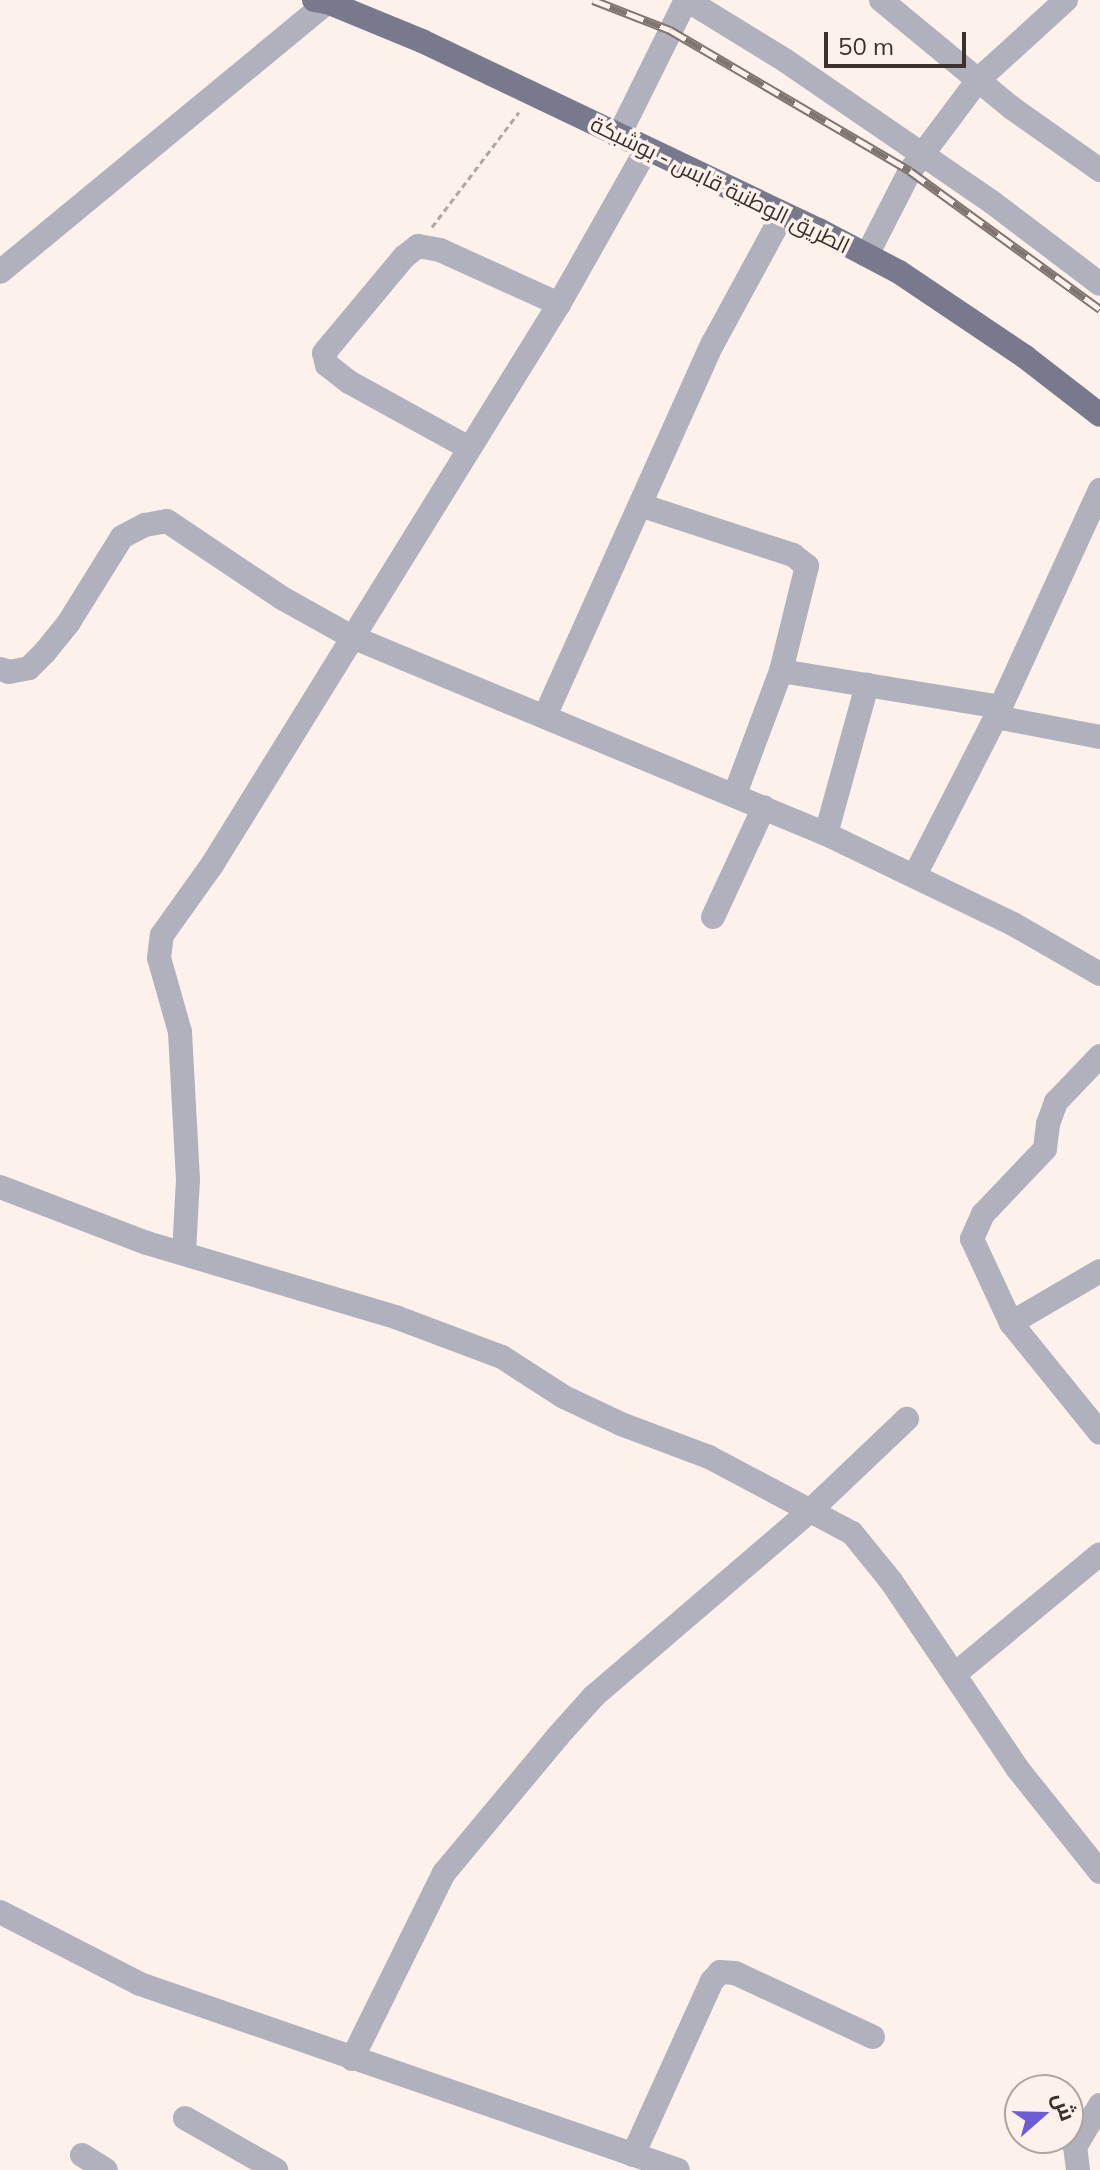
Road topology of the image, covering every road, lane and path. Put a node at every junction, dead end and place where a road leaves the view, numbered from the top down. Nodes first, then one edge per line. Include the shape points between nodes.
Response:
1 (686, 0) edge
2 (881, 0) edge
3 (1066, 0) edge
4 (320, 1) edge
5 (978, 80) junction
6 (533, 94) junction
7 (618, 137) junction
8 (646, 150) junction
9 (923, 155) junction
10 (1100, 170) edge
11 (783, 214) junction
12 (418, 246) junction
13 (867, 255) junction
14 (0, 272) edge
15 (1100, 284) edge
16 (559, 304) junction
17 (1100, 415) edge
18 (469, 448) junction
19 (1100, 490) edge
20 (640, 505) junction
21 (352, 637) junction
22 (0, 669) edge
23 (781, 671) junction
24 (867, 685) junction
25 (998, 712) junction
26 (545, 716) junction
27 (1100, 737) edge
28 (735, 794) junction
29 (764, 807) junction
30 (826, 834) junction
31 (915, 875) junction
32 (713, 917) dead end
33 (1100, 974) edge
34 (1100, 1056) edge
35 (0, 1187) edge
36 (184, 1253) junction
37 (1100, 1271) edge
38 (1011, 1323) junction
39 (907, 1419) dead end
40 (1100, 1433) edge
41 (812, 1509) junction
42 (1100, 1554) edge
43 (955, 1674) junction
44 (1097, 1866) edge
45 (0, 1912) edge
46 (873, 2037) dead end
47 (352, 2059) junction
48 (1100, 2105) edge
49 (185, 2118) dead end
50 (82, 2155) dead end
51 (633, 2155) junction
52 (106, 2170) edge
53 (276, 2170) edge
54 (678, 2170) edge
55 (1078, 2170) edge

1 - 7 street
1 - 9 street
2 - 5 street
3 - 5 street
4 - 6 main road, الطريق الوطنية قابس - بوشبكة
4 - 14 street
5 - 9 street
5 - 10 street
6 - 7 main road, الطريق الوطنية قابس - بوشبكة
6 - 12 path
7 - 8 main road, الطريق الوطنية قابس - بوشبكة
8 - 11 main road, الطريق الوطنية قابس - بوشبكة
8 - 16 street
9 - 13 street
9 - 15 street
11 - 13 main road, الطريق الوطنية قابس - بوشبكة
11 - 20 street via 713,343
12 - 16 street via 440,250
12 - 18 street via 323,359 349,382
13 - 17 main road, الطريق الوطنية قابس - بوشبكة via 1013,348
16 - 18 street
18 - 21 street
19 - 25 street
20 - 23 street via 793,555 807,566
20 - 26 street
21 - 22 street via 282,598 167,521 122,537 69,622 29,668
21 - 26 street
21 - 36 street via 212,865 162,935 159,958 180,1032 188,1180
23 - 24 street
23 - 28 street
24 - 25 street
24 - 30 street
25 - 27 street
25 - 31 street
26 - 28 street
28 - 29 street
29 - 30 street
29 - 32 street
30 - 31 street
31 - 33 street
34 - 38 street via 1056,1102 1045,1149 974,1228 972,1239
35 - 36 street
36 - 41 street via 398,1318 502,1357 564,1397 709,1457
37 - 38 street
38 - 40 street
39 - 41 street
41 - 43 street via 852,1533
41 - 47 street via 594,1696 460,1850
42 - 43 street
43 - 44 street via 1017,1768
45 - 47 street via 140,1984
46 - 51 street via 735,1973 720,1972
47 - 51 street
48 - 55 street via 1075,2147
49 - 53 street
50 - 52 street
51 - 54 street

